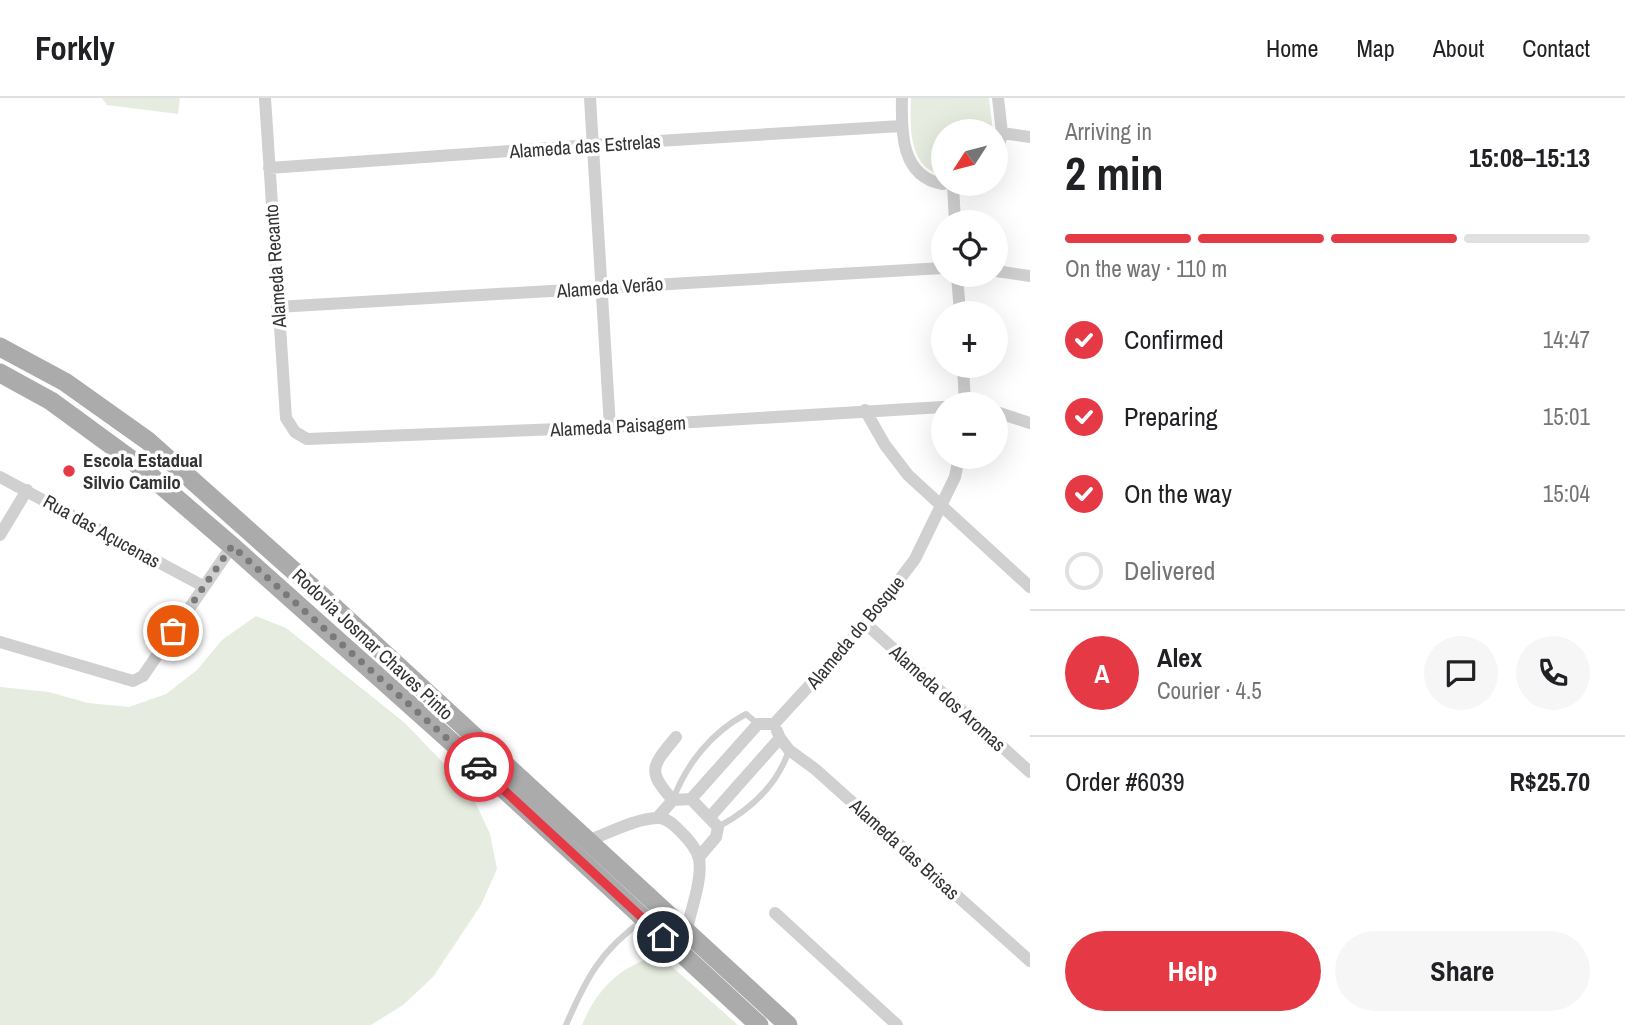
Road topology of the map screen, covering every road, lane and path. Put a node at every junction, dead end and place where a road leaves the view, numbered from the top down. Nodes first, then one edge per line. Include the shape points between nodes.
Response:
1 (265, 98) edge
2 (590, 98) edge
3 (902, 98) edge
4 (998, 98) edge
5 (1000, 119) edge
6 (901, 126) junction
7 (1008, 134) edge
8 (1030, 137) edge
9 (593, 145) junction
10 (269, 168) junction
11 (931, 180) edge
12 (931, 269) edge
13 (1008, 273) edge
14 (1030, 276) edge
15 (601, 288) junction
16 (277, 307) junction
17 (0, 347) edge
18 (0, 373) edge
19 (931, 407) edge
20 (866, 410) junction
21 (1008, 416) edge
22 (1030, 423) edge
23 (610, 427) junction
24 (295, 432) joint
25 (957, 469) edge
26 (0, 477) edge
27 (27, 490) junction
28 (940, 506) junction
29 (0, 535) edge
30 (232, 546) junction
31 (203, 586) junction
32 (1030, 587) edge
33 (322, 596) junction
34 (307, 614) junction
35 (866, 624) junction
36 (0, 642) edge
37 (758, 724) junction
38 (774, 724) junction
39 (676, 737) dead end
40 (780, 737) junction
41 (789, 750) junction
42 (1030, 772) edge
43 (691, 799) junction
44 (673, 800) junction
45 (657, 818) junction
46 (714, 822) junction
47 (587, 841) junction
48 (699, 857) junction
49 (775, 913) dead end
50 (643, 919) junction
51 (686, 933) junction
52 (1030, 961) edge
53 (566, 1025) edge
54 (760, 1025) edge
55 (788, 1025) edge
56 (897, 1025) edge

1 - 10 street, Alameda Recanto
2 - 9 street
3 - 6 street
4 - 5 street
6 - 9 street, Alameda das Estrelas
6 - 11 street via 909,159 918,173
7 - 8 street
9 - 10 street, Alameda das Estrelas
9 - 15 street
10 - 16 street, Alameda Recanto
12 - 15 street, Alameda Verão
13 - 14 street
15 - 16 street, Alameda Verão
15 - 23 street
16 - 24 street, Alameda Recanto via 286,418
17 - 33 main road, Rodovia Josmar Chaves Pinto via 65,382 148,441
18 - 30 main road, Rodovia Josmar Chaves Pinto via 51,401 133,461
19 - 20 street, Alameda Paisagem
20 - 23 street, Alameda Paisagem
20 - 28 street via 908,475
21 - 22 street
23 - 24 street, Alameda Paisagem via 307,439
25 - 28 street, Alameda do Bosque
26 - 27 street, Rua das Açucenas
27 - 29 street
27 - 31 street, Rua das Açucenas
28 - 32 street
28 - 35 street, Alameda do Bosque via 915,559
30 - 31 street
30 - 34 main road, Rodovia Josmar Chaves Pinto
31 - 36 street via 143,676 134,681
33 - 34 main road
33 - 47 main road, Rodovia Josmar Chaves Pinto
34 - 50 main road, Rodovia Josmar Chaves Pinto
35 - 38 street, Alameda do Bosque
35 - 42 street, Alameda dos Aromas
37 - 38 street
37 - 43 street
37 - 44 lane via 746,713 715,735 684,772
38 - 40 street, Alameda das Brisas
39 - 44 street via 654,768 659,785
40 - 41 street, Alameda das Brisas
40 - 46 street
41 - 46 lane via 784,766 761,797 739,816
41 - 52 street, Alameda das Brisas
43 - 44 street
43 - 46 street
44 - 45 street
45 - 47 street
45 - 48 street via 678,828
46 - 48 street via 716,837
47 - 51 main road, Rodovia Josmar Chaves Pinto
48 - 51 street
49 - 56 street
50 - 53 lane via 599,959
50 - 54 main road, Rodovia Josmar Chaves Pinto
51 - 55 main road, Rodovia Josmar Chaves Pinto

